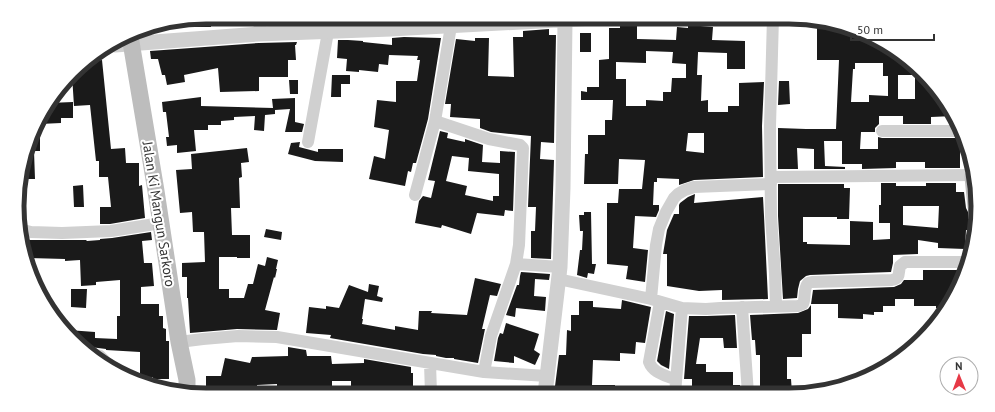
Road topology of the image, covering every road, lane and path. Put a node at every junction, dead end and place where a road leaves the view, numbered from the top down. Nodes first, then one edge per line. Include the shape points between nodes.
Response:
1 (260, 24) edge
2 (314, 24) edge
3 (385, 24) edge
4 (395, 24) edge
5 (489, 24) edge
6 (565, 24) edge
7 (773, 24) edge
8 (451, 26) junction
9 (328, 32) junction
10 (311, 33) junction
11 (258, 34) junction
12 (131, 41) edge
13 (125, 43) edge
14 (435, 120) junction
15 (882, 131) dead end
16 (954, 131) edge
17 (308, 142) dead end
18 (969, 176) edge
19 (771, 180) junction
20 (414, 195) dead end
21 (161, 223) junction
22 (26, 231) edge
23 (962, 262) edge
24 (516, 264) junction
25 (559, 273) junction
26 (656, 301) junction
27 (776, 306) junction
28 (742, 307) junction
29 (682, 308) junction
30 (180, 342) junction
31 (430, 363) junction
32 (484, 372) junction
33 (547, 376) junction
34 (676, 380) junction
35 (187, 387) edge
36 (431, 388) edge
37 (546, 388) edge
38 (675, 388) edge
39 (748, 388) edge

1 - 11 street
2 - 10 street
3 - 9 street
4 - 8 street via 408,28
5 - 8 street
6 - 25 street
7 - 19 street
8 - 14 street
9 - 10 street
9 - 17 street
10 - 11 street
11 - 12 street
13 - 21 main road, Jalan Ki Mangun Sarkoro
14 - 20 street
14 - 24 street via 489,139 522,146 519,245
15 - 16 street
18 - 19 street
19 - 26 street via 694,187 674,198 659,228 656,245
19 - 27 street
21 - 22 street via 111,231 62,233
21 - 30 main road, Jalan Ki Mangun Sarkoro
23 - 27 street via 905,262 900,266 897,279 892,280 812,282 806,285 801,306
24 - 25 street
24 - 32 street via 491,336
25 - 26 street
25 - 33 street
26 - 29 street
26 - 34 street via 649,362 656,371
27 - 28 street
28 - 29 street
28 - 39 street
29 - 34 street
30 - 31 street via 238,336 277,337
30 - 35 main road, Jalan Ki Mangun Sarkoro
31 - 32 street
31 - 36 street
32 - 33 street
33 - 37 street
34 - 38 street

